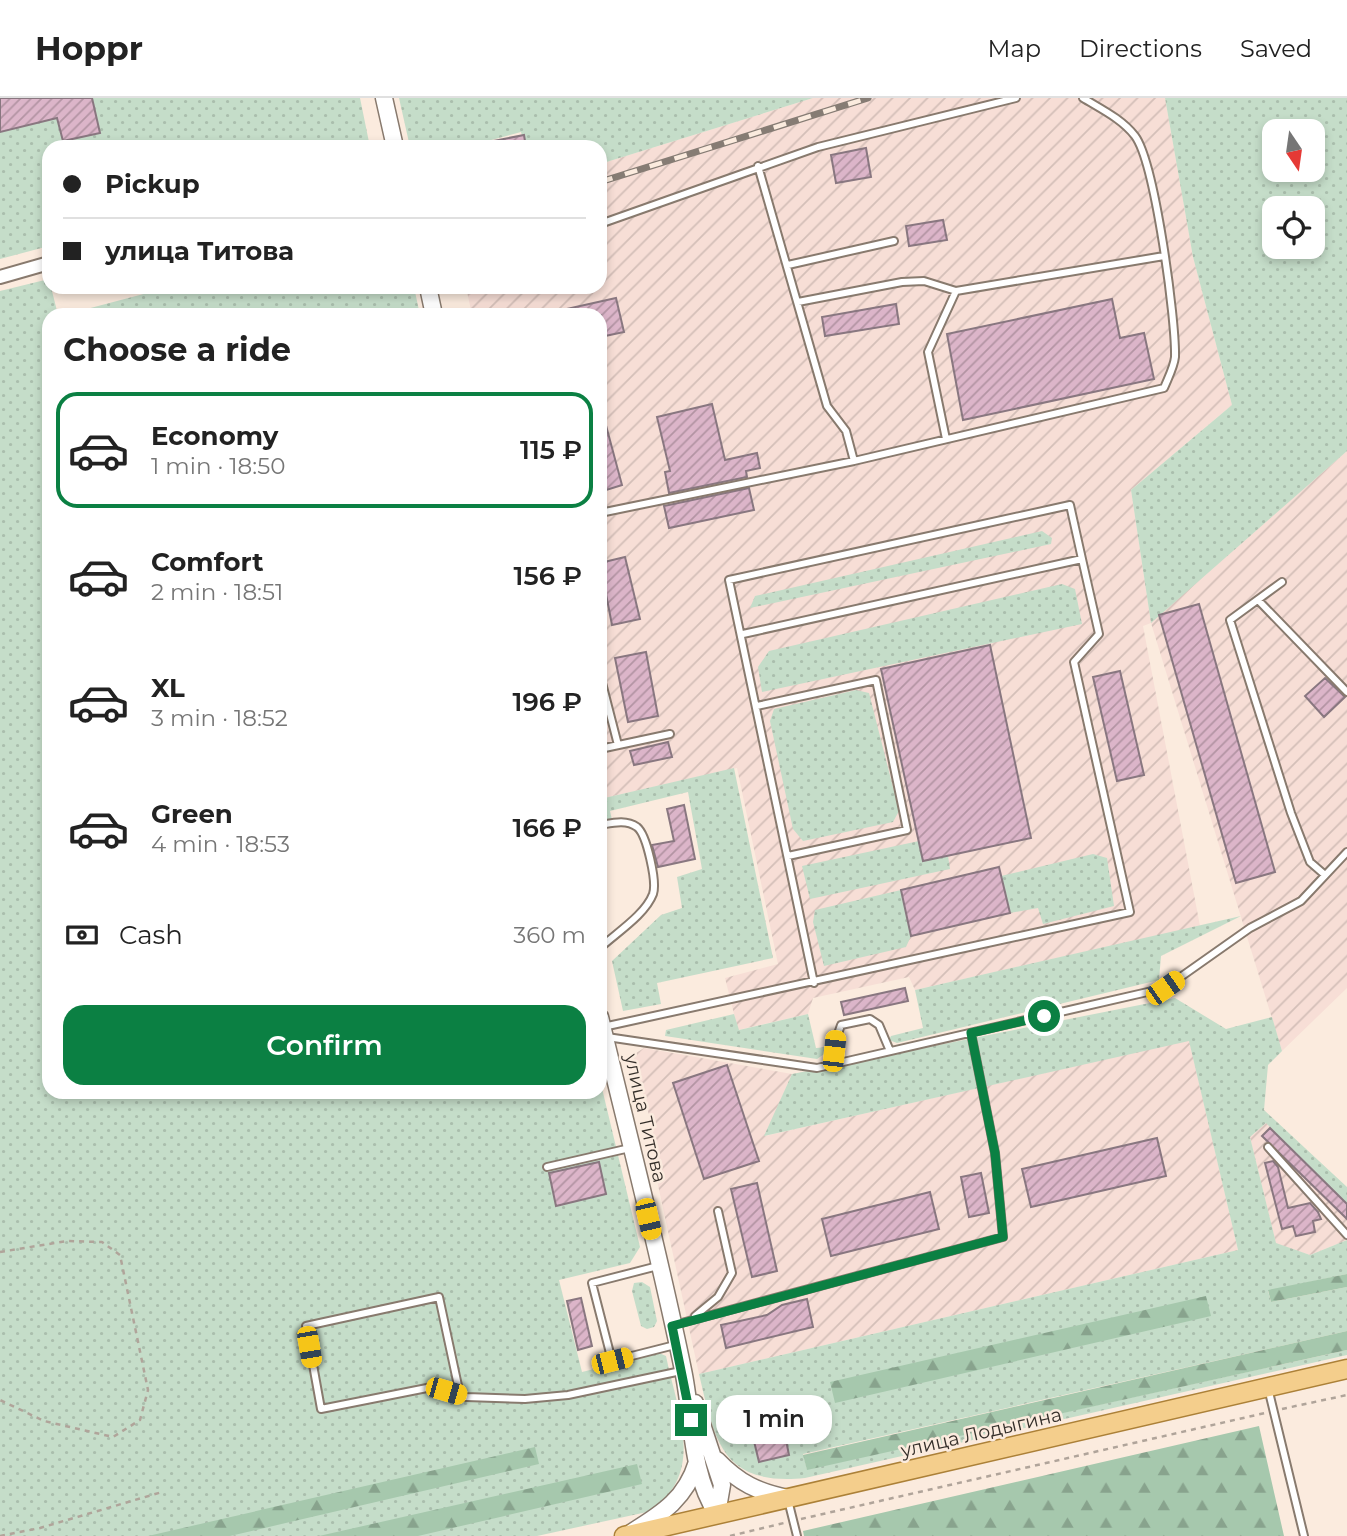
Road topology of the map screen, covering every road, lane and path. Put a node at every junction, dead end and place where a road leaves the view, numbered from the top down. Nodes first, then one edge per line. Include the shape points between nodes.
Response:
1 (384, 98) edge
2 (1016, 98) edge
3 (1083, 98) edge
4 (394, 140) edge
5 (758, 166) junction
6 (607, 221) edge
7 (894, 241) dead end
8 (1164, 256) junction
9 (788, 265) junction
10 (42, 266) edge
11 (0, 277) edge
12 (956, 291) junction
13 (798, 302) junction
14 (946, 439) junction
15 (854, 461) junction
16 (607, 512) edge
17 (1082, 559) junction
18 (1282, 582) dead end
19 (1258, 600) junction
20 (743, 634) junction
21 (1347, 692) edge
22 (607, 702) edge
23 (757, 706) junction
24 (670, 734) dead end
25 (618, 745) junction
26 (607, 747) edge
27 (607, 824) edge
28 (1347, 852) edge
29 (788, 856) junction
30 (1325, 875) junction
31 (607, 941) edge
32 (814, 983) junction
33 (607, 1026) edge
34 (607, 1028) edge
35 (971, 1033) junction
36 (607, 1044) edge
37 (890, 1051) junction
38 (827, 1066) junction
39 (1268, 1147) dead end
40 (631, 1148) junction
41 (547, 1167) dead end
42 (718, 1211) dead end
43 (1347, 1235) edge
44 (0, 1252) edge
45 (660, 1266) junction
46 (678, 1324) junction
47 (677, 1345) junction
48 (1347, 1368) edge
49 (683, 1371) junction
50 (1268, 1386) junction
51 (460, 1395) junction
52 (1347, 1395) edge
53 (0, 1400) edge
54 (1274, 1411) junction
55 (716, 1458) junction
56 (697, 1462) junction
57 (162, 1492) dead end
58 (788, 1498) junction
59 (717, 1514) junction
60 (793, 1521) junction
61 (0, 1536) edge
62 (625, 1536) edge
63 (730, 1536) edge
64 (797, 1536) edge
65 (1304, 1536) edge

1 - 4 main road
2 - 5 lane
3 - 8 lane via 1136,138 1150,174
5 - 6 lane
5 - 9 lane
7 - 9 lane
8 - 12 lane
8 - 14 lane via 1175,359 1164,388
9 - 13 lane
10 - 11 street
12 - 13 lane via 924,281 902,282
12 - 14 lane via 928,352
13 - 15 lane via 827,406 846,431
14 - 15 lane
15 - 16 lane
17 - 20 lane
17 - 20 lane via 1070,505 729,580
17 - 32 lane via 1099,634 1074,662 1130,912
18 - 19 lane
19 - 21 lane
19 - 30 lane via 1230,620 1291,813 1310,862
20 - 23 lane
22 - 25 lane
23 - 29 lane
23 - 29 lane via 876,680 907,830
24 - 25 lane
25 - 26 lane
27 - 31 lane via 623,822 643,835 654,879 646,905
28 - 30 lane
29 - 32 lane
30 - 35 lane via 1301,901 1250,928 1165,988
32 - 33 lane
34 - 38 lane via 817,1068
35 - 37 lane
35 - 46 lane via 995,1153 1003,1237
36 - 40 main road, улица Титова
37 - 38 lane
37 - 38 lane via 879,1024 870,1019 841,1025
39 - 43 lane
40 - 41 lane
40 - 45 main road, улица Титова
42 - 46 lane via 732,1273 718,1297
44 - 53 path via 67,1241 102,1242 120,1255 148,1390 140,1420 113,1437 44,1420
45 - 46 main road, улица Титова
45 - 47 lane via 592,1283 612,1361
46 - 47 main road, улица Титова
47 - 49 main road, улица Титова
48 - 50 main road, улица Лодыгина
49 - 51 lane via 568,1395 525,1399
49 - 55 main road
49 - 56 main road, улица Титова
50 - 54 lane
50 - 58 main road, улица Лодыгина
51 - 51 lane via 432,1387 321,1409 306,1326 439,1297
52 - 54 path
54 - 60 path
54 - 65 lane
55 - 58 main road via 744,1485
55 - 59 main road via 722,1485
56 - 59 main road, улица Титова
56 - 62 main road via 681,1497
57 - 61 path
58 - 59 main road, улица Лодыгина
58 - 60 lane
59 - 62 main road, улица Лодыгина
60 - 63 path
60 - 64 lane

